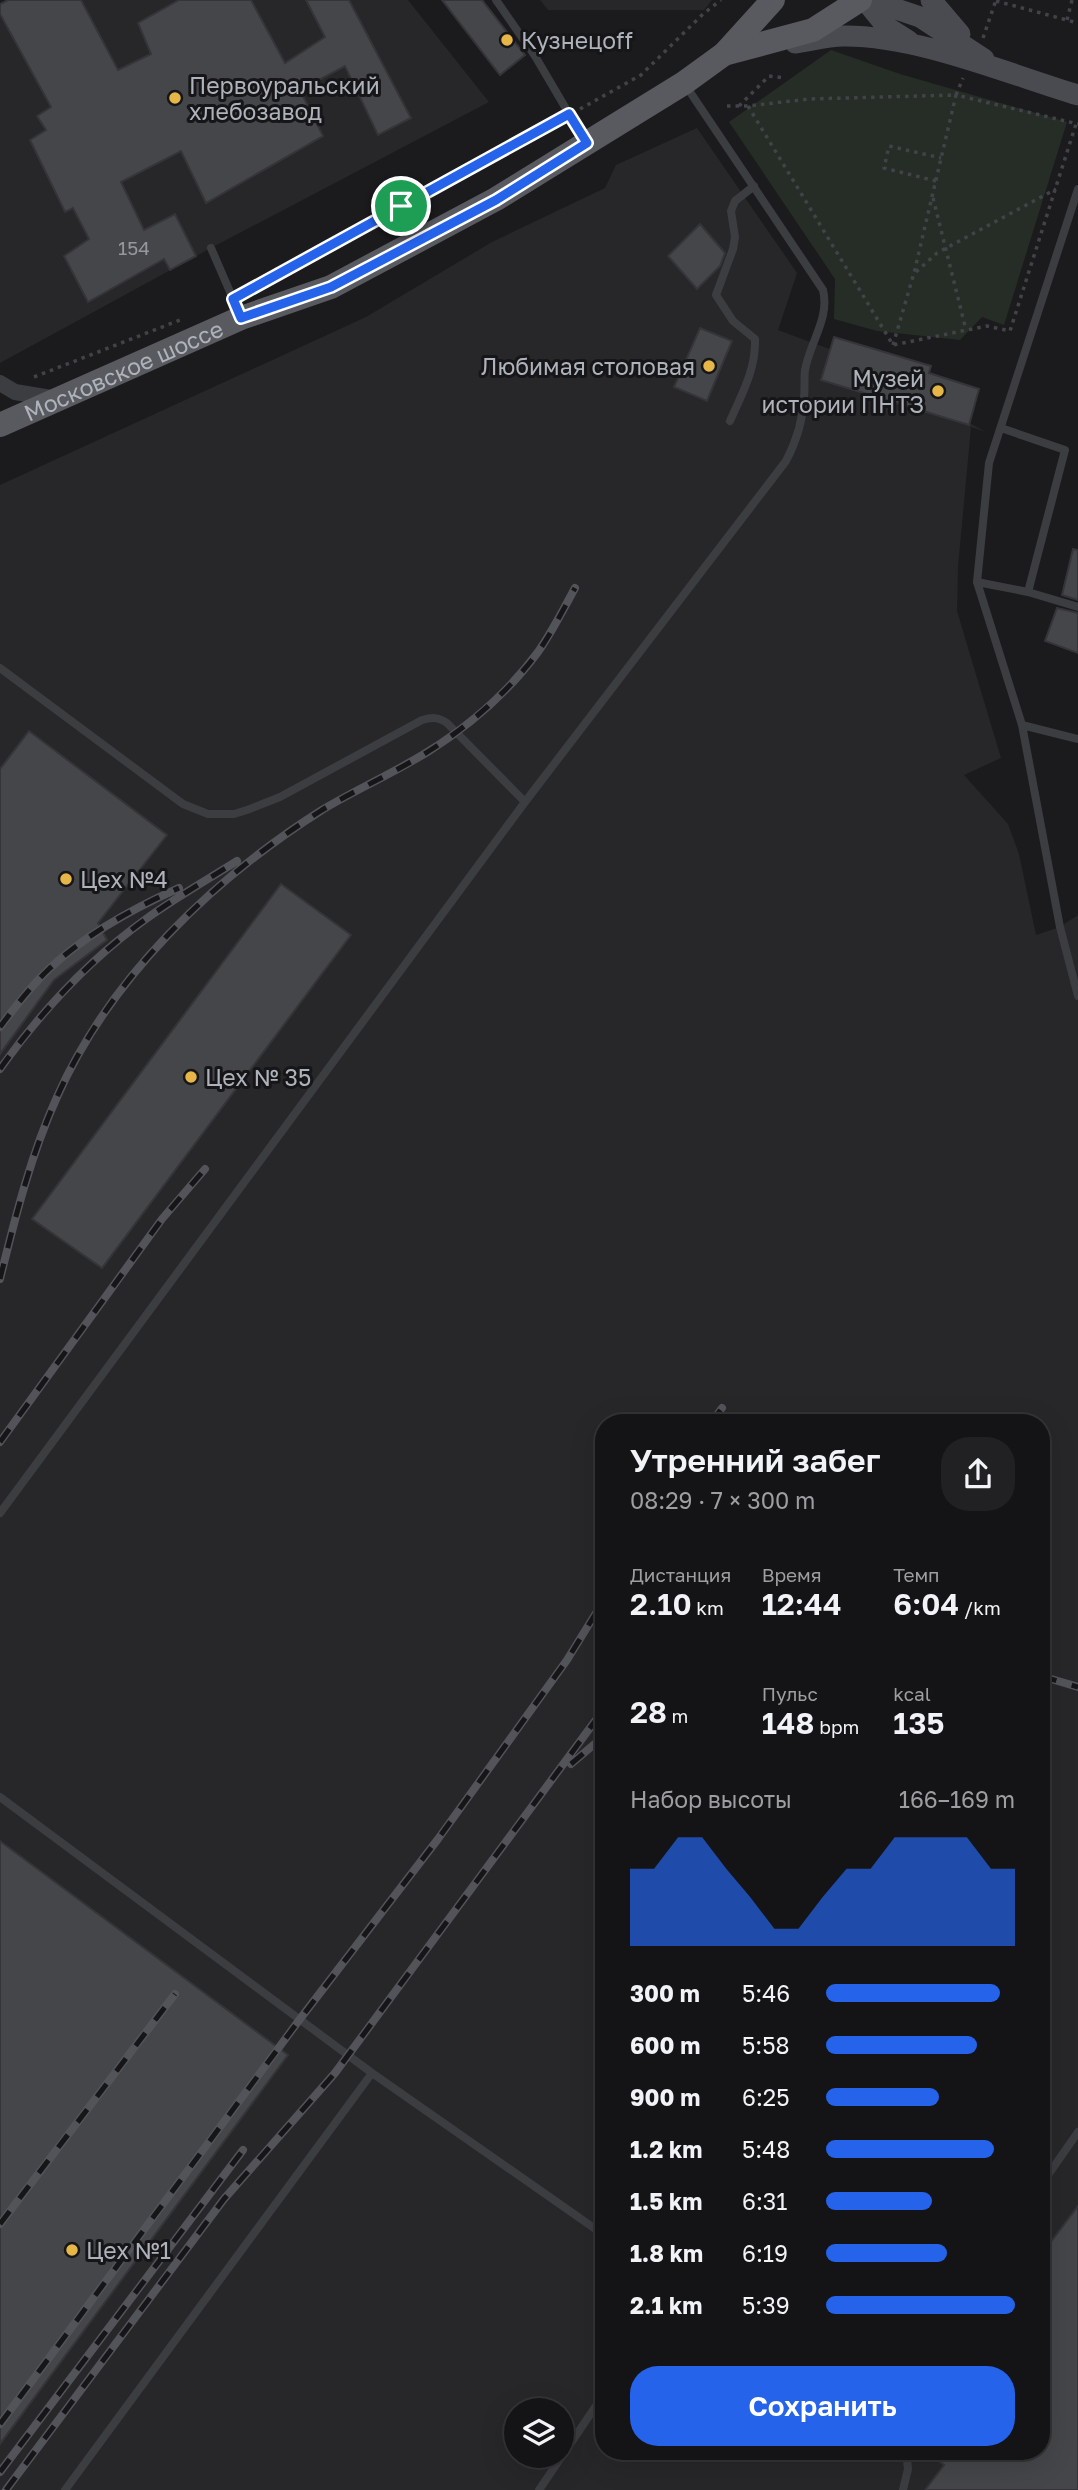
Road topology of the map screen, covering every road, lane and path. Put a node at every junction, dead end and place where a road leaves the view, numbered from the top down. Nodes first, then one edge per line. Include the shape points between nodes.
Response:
1 (496, 0) edge
2 (721, 0) edge
3 (773, 0) edge
4 (865, 0) edge
5 (931, 0) edge
6 (996, 0) edge
7 (1072, 0) edge
8 (1067, 20) junction
9 (1078, 23) edge
10 (916, 45) junction
11 (724, 54) junction
12 (973, 57) junction
13 (786, 78) dead end
14 (684, 83) junction
15 (956, 95) junction
16 (1078, 95) edge
17 (727, 106) dead end
18 (739, 106) junction
19 (748, 106) junction
20 (569, 114) junction
21 (1077, 124) edge
22 (587, 143) junction
23 (941, 158) junction
24 (936, 181) junction
25 (754, 186) junction
26 (1056, 189) junction
27 (1078, 189) edge
28 (932, 196) junction
29 (211, 248) dead end
30 (945, 248) junction
31 (914, 273) junction
32 (237, 309) junction
33 (183, 318) dead end
34 (966, 330) junction
35 (893, 345) junction
36 (4, 385) edge
37 (59, 399) junction
38 (730, 421) dead end
39 (0, 425) edge
40 (1001, 428) junction
41 (977, 582) junction
42 (1028, 592) junction
43 (1078, 607) edge
44 (0, 668) edge
45 (1022, 726) junction
46 (1078, 739) edge
47 (525, 802) junction
48 (1078, 996) edge
49 (0, 1513) edge
50 (0, 1797) edge
51 (372, 2073) junction
52 (1078, 2132) edge
53 (1050, 2172) edge
54 (595, 2229) edge
55 (595, 2407) edge
56 (907, 2460) edge
57 (65, 2490) edge
58 (539, 2490) edge
59 (903, 2490) edge

1 - 20 lane
2 - 20 path via 640,75
3 - 11 main road
4 - 10 main road via 887,27
4 - 11 main road via 813,30
4 - 12 main road via 920,17
5 - 12 main road
6 - 8 path
6 - 12 path
7 - 8 path
8 - 9 path
10 - 11 main road via 842,36
10 - 12 main road
11 - 14 main road, Московское шоссе
12 - 15 path
12 - 16 main road via 1003,72
13 - 18 path via 769,76
14 - 22 main road, Московское шоссе
14 - 25 lane
15 - 19 path via 809,99
15 - 21 path
15 - 23 path
17 - 18 path
18 - 19 path
19 - 35 path
20 - 22 lane
20 - 32 path
21 - 26 path
22 - 32 main road, Московское шоссе via 496,200 331,287
23 - 24 path
23 - 24 path via 889,146 884,168
24 - 28 path
25 - 38 lane via 734,201 733,248 716,295 733,321 755,339 752,371
25 - 47 lane via 817,279 825,301 806,369 796,441 786,461
26 - 30 path
26 - 34 path via 1010,331 987,326
27 - 40 lane
28 - 30 path
28 - 31 path
29 - 32 lane
30 - 31 path
30 - 34 path
31 - 35 path
32 - 37 main road, Московское шоссе
33 - 36 path
34 - 35 path
36 - 37 street
37 - 39 main road, Московское шоссе
40 - 41 lane via 989,463
40 - 42 lane via 1065,450
41 - 42 lane
41 - 45 lane
42 - 43 lane
44 - 47 lane via 183,804 208,814 234,814 280,797 422,720 438,718
45 - 46 lane
45 - 48 lane via 1060,927
47 - 49 lane
50 - 51 lane
51 - 54 lane
51 - 57 lane
52 - 53 lane
55 - 58 lane
56 - 59 lane

